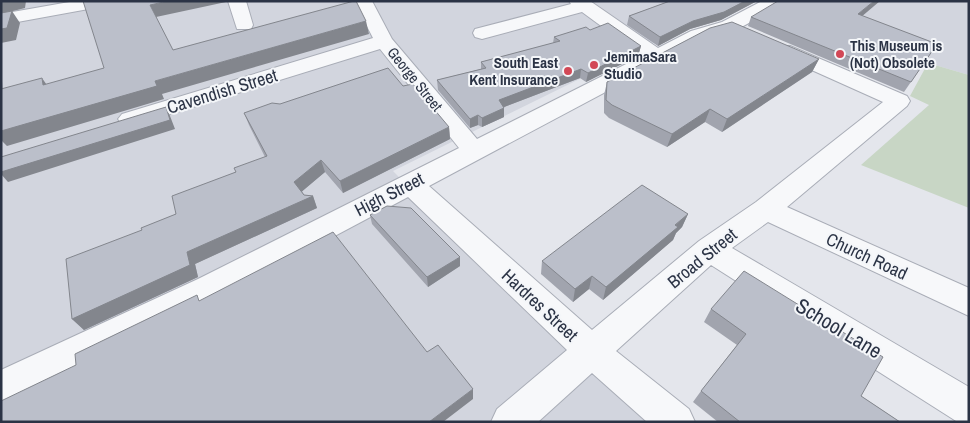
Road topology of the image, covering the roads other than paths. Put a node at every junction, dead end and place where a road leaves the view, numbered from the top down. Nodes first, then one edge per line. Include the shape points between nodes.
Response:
1 (105, 1) edge
2 (237, 1) edge
3 (363, 1) edge
4 (776, 1) edge
5 (581, 4) edge
6 (1, 20) edge
7 (244, 25) dead end
8 (729, 26) junction
9 (482, 33) dead end
10 (384, 41) junction
11 (656, 56) junction
12 (113, 124) edge
13 (475, 152) junction
14 (409, 182) junction
15 (766, 209) junction
16 (709, 249) junction
17 (969, 303) edge
18 (592, 352) junction
19 (1, 388) edge
20 (969, 408) edge
21 (510, 422) edge
22 (676, 422) edge

1 - 6 street
2 - 7 street
3 - 10 street, George Street
4 - 8 street, High Street
5 - 9 street
5 - 11 street
8 - 11 street, High Street via 698,35
8 - 15 street, Broad Street via 899,102
10 - 12 street, Cavendish Street
10 - 13 street, George Street
11 - 13 street, High Street
13 - 14 street, High Street
14 - 18 street, Hardres Street
14 - 19 street, High Street via 209,288
15 - 16 street, Broad Street
15 - 17 street, Church Road
16 - 18 street, Broad Street
16 - 20 street, School Lane
18 - 21 street, Broad Street
18 - 22 street, Hardres Street

